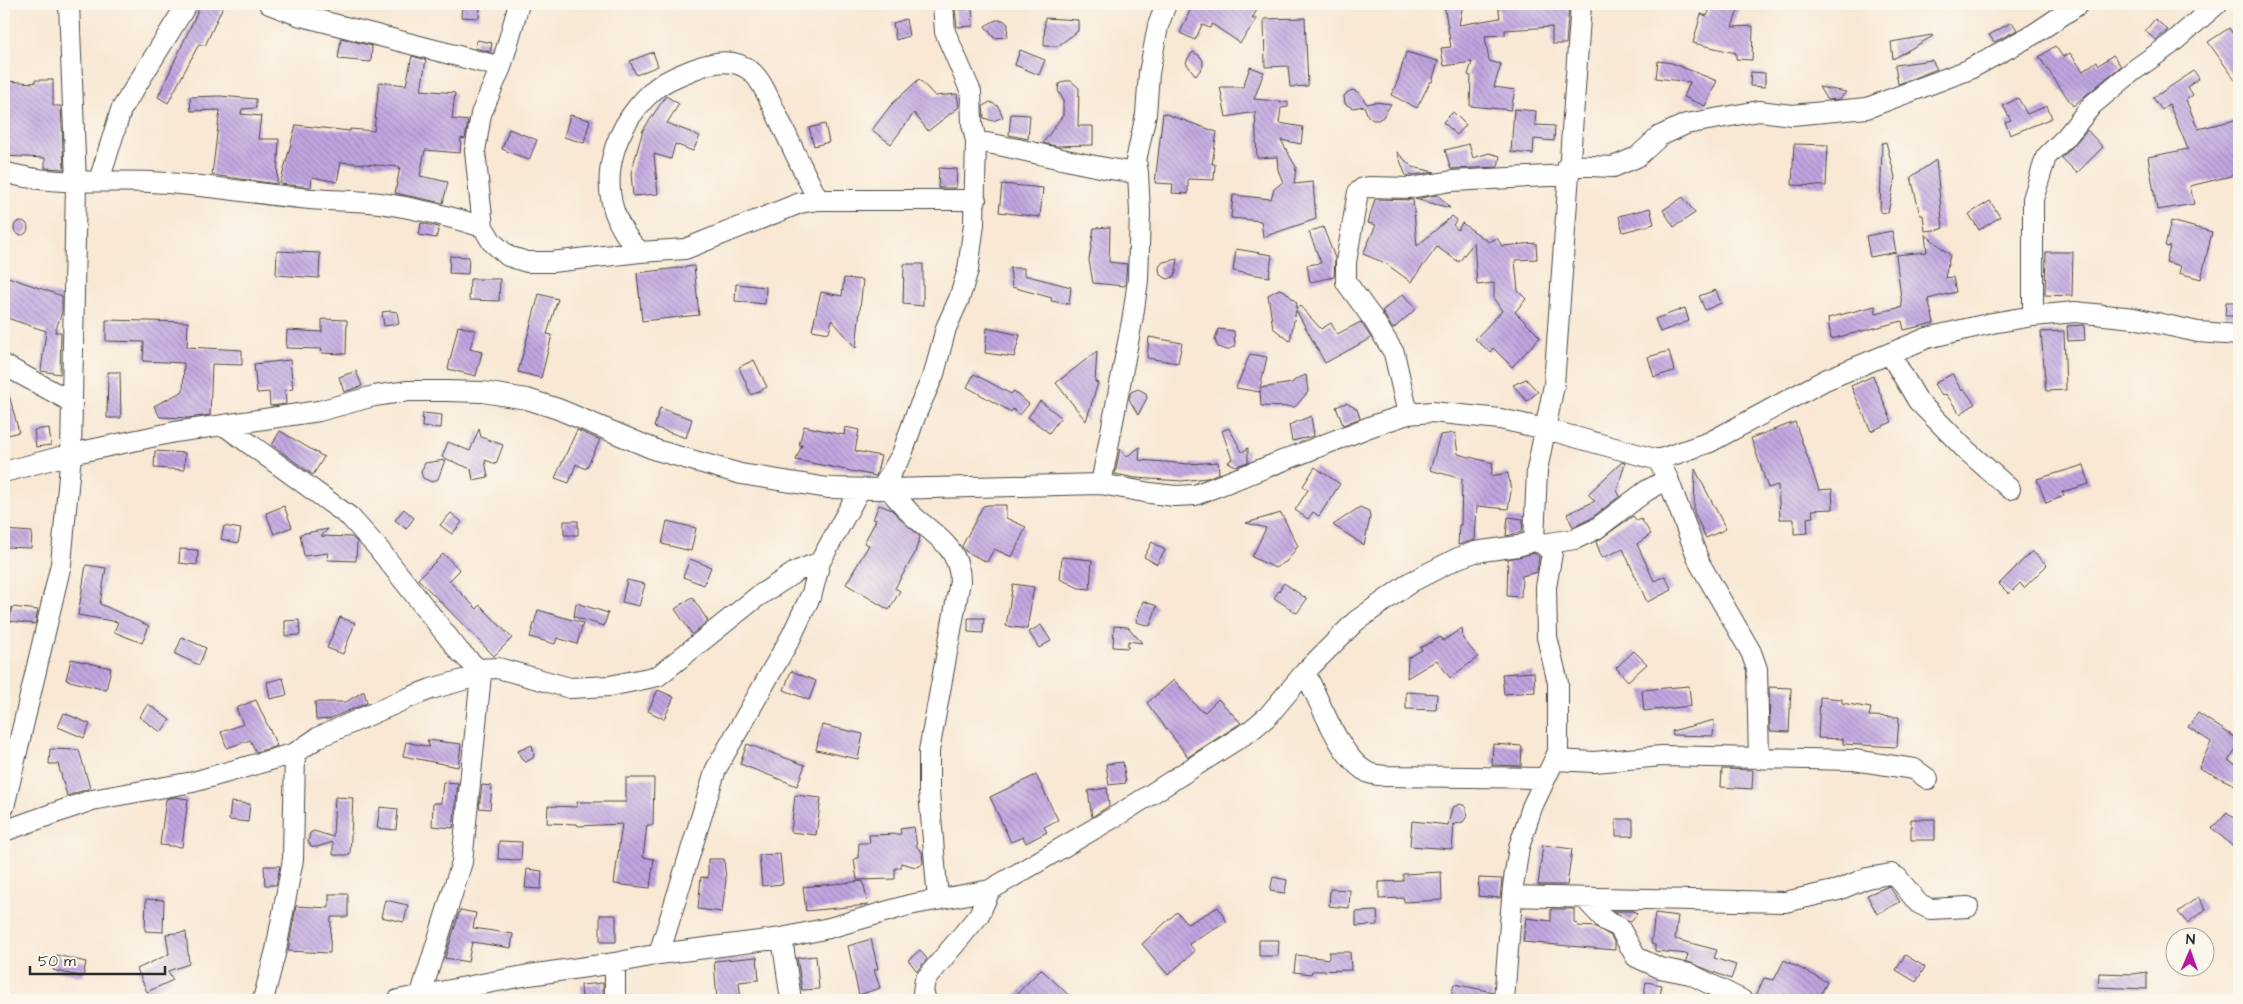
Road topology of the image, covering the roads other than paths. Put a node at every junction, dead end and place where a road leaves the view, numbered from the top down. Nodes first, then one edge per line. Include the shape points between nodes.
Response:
1 (69, 4) edge
2 (187, 4) edge
3 (269, 4) edge
4 (519, 4) edge
5 (943, 4) edge
6 (1166, 4) edge
7 (1581, 4) edge
8 (2079, 4) edge
9 (2217, 4) edge
10 (501, 67) junction
11 (976, 141) junction
12 (1568, 170) junction
13 (4, 172) edge
14 (1138, 173) junction
15 (99, 181) junction
16 (76, 183) junction
17 (818, 200) junction
18 (976, 200) junction
19 (483, 227) junction
20 (640, 252) junction
21 (2033, 316) junction
22 (2239, 335) edge
23 (1890, 354) junction
24 (4, 365) edge
25 (70, 401) junction
26 (1408, 414) junction
27 (225, 426) junction
28 (1546, 429) junction
29 (71, 454) junction
30 (1658, 460) junction
31 (4, 472) edge
32 (1668, 479) junction
33 (1101, 484) junction
34 (860, 489) junction
35 (886, 489) junction
36 (2010, 490) dead end
37 (1539, 542) junction
38 (820, 562) junction
39 (479, 672) junction
40 (1305, 672) junction
41 (295, 753) junction
42 (1759, 759) junction
43 (1556, 760) junction
44 (1545, 778) junction
45 (6, 779) edge
46 (1928, 779) dead end
47 (4, 807) edge
48 (4, 831) edge
49 (990, 890) junction
50 (1512, 896) junction
51 (1586, 899) junction
52 (938, 900) junction
53 (1968, 908) dead end
54 (782, 938) junction
55 (659, 954) junction
56 (615, 963) junction
57 (419, 999) edge
58 (263, 1000) edge
59 (398, 1000) edge
60 (615, 1000) edge
61 (791, 1000) edge
62 (926, 1000) edge
63 (1504, 1000) edge
64 (1742, 1000) edge

1 - 16 street
2 - 15 street via 121,110
3 - 10 street via 307,18
4 - 10 street
5 - 11 street via 945,32 971,92
6 - 14 street via 1158,26 1149,73 1146,114 1136,161
7 - 12 street
8 - 12 street via 2034,34 1968,70 1867,108 1792,115 1759,111 1705,120 1686,124 1660,136 1637,157 1613,167
9 - 21 street via 2092,105 2046,157 2033,200
10 - 19 street via 481,114 475,151
11 - 14 street via 1104,169
11 - 18 street
12 - 26 street via 1410,188 1369,187 1358,192 1346,262 1346,282 1394,353
12 - 28 street via 1554,385
13 - 16 street
14 - 33 street via 1140,212 1134,316
15 - 16 street
15 - 19 street via 200,185 327,201 377,203 424,210
16 - 25 street
17 - 18 street
17 - 20 street via 800,203 685,249
17 - 20 street via 754,74 740,64 721,62 703,65 655,88 631,116 615,145 608,176 613,207 626,239
18 - 35 street via 968,270 960,299 946,328 934,374
19 - 20 street via 492,242 508,256 527,262
21 - 22 street via 2075,312 2134,318 2198,332
21 - 23 street via 1926,338
23 - 30 street via 1825,380 1710,442
23 - 36 street via 1918,401
24 - 25 street
25 - 29 street
26 - 28 street via 1465,415
26 - 33 street via 1195,495 1167,495
27 - 29 street via 175,432
27 - 34 street via 319,411 374,396 408,391 483,392 527,399 656,450 741,474 828,488
27 - 39 street via 350,517
28 - 30 street
28 - 37 street via 1537,470
29 - 31 street
29 - 45 street via 61,564
30 - 32 street
32 - 37 street via 1646,491 1596,529 1576,539
32 - 42 street via 1700,564 1751,652 1757,669
33 - 35 street
34 - 35 street
34 - 38 street
35 - 52 street via 940,537 960,566 929,751
37 - 40 street via 1475,552 1411,582 1356,621
37 - 43 street via 1552,553 1546,587 1547,637 1559,698
38 - 39 street via 797,571 757,597 658,676 610,686 570,688 498,668
38 - 55 street via 803,614 716,769
39 - 41 street via 408,698 319,737
39 - 57 street via 462,862
40 - 44 street via 1343,749 1369,773 1384,776
40 - 49 street via 1268,716 1232,745
41 - 48 street via 193,782 92,800
41 - 58 street via 293,859
42 - 43 street via 1662,756 1594,762
42 - 46 street via 1854,760 1914,769
43 - 44 street
44 - 50 street via 1523,832
45 - 47 street
49 - 52 street
49 - 62 street via 979,915 925,980 923,992
50 - 51 street
50 - 63 street
51 - 53 street via 1785,902 1891,874 1918,903 1930,909
51 - 64 street via 1606,920 1619,927 1636,957 1660,968 1690,974
52 - 54 street
54 - 55 street
54 - 61 street
55 - 56 street
56 - 57 street via 529,975
56 - 60 street
57 - 59 street

